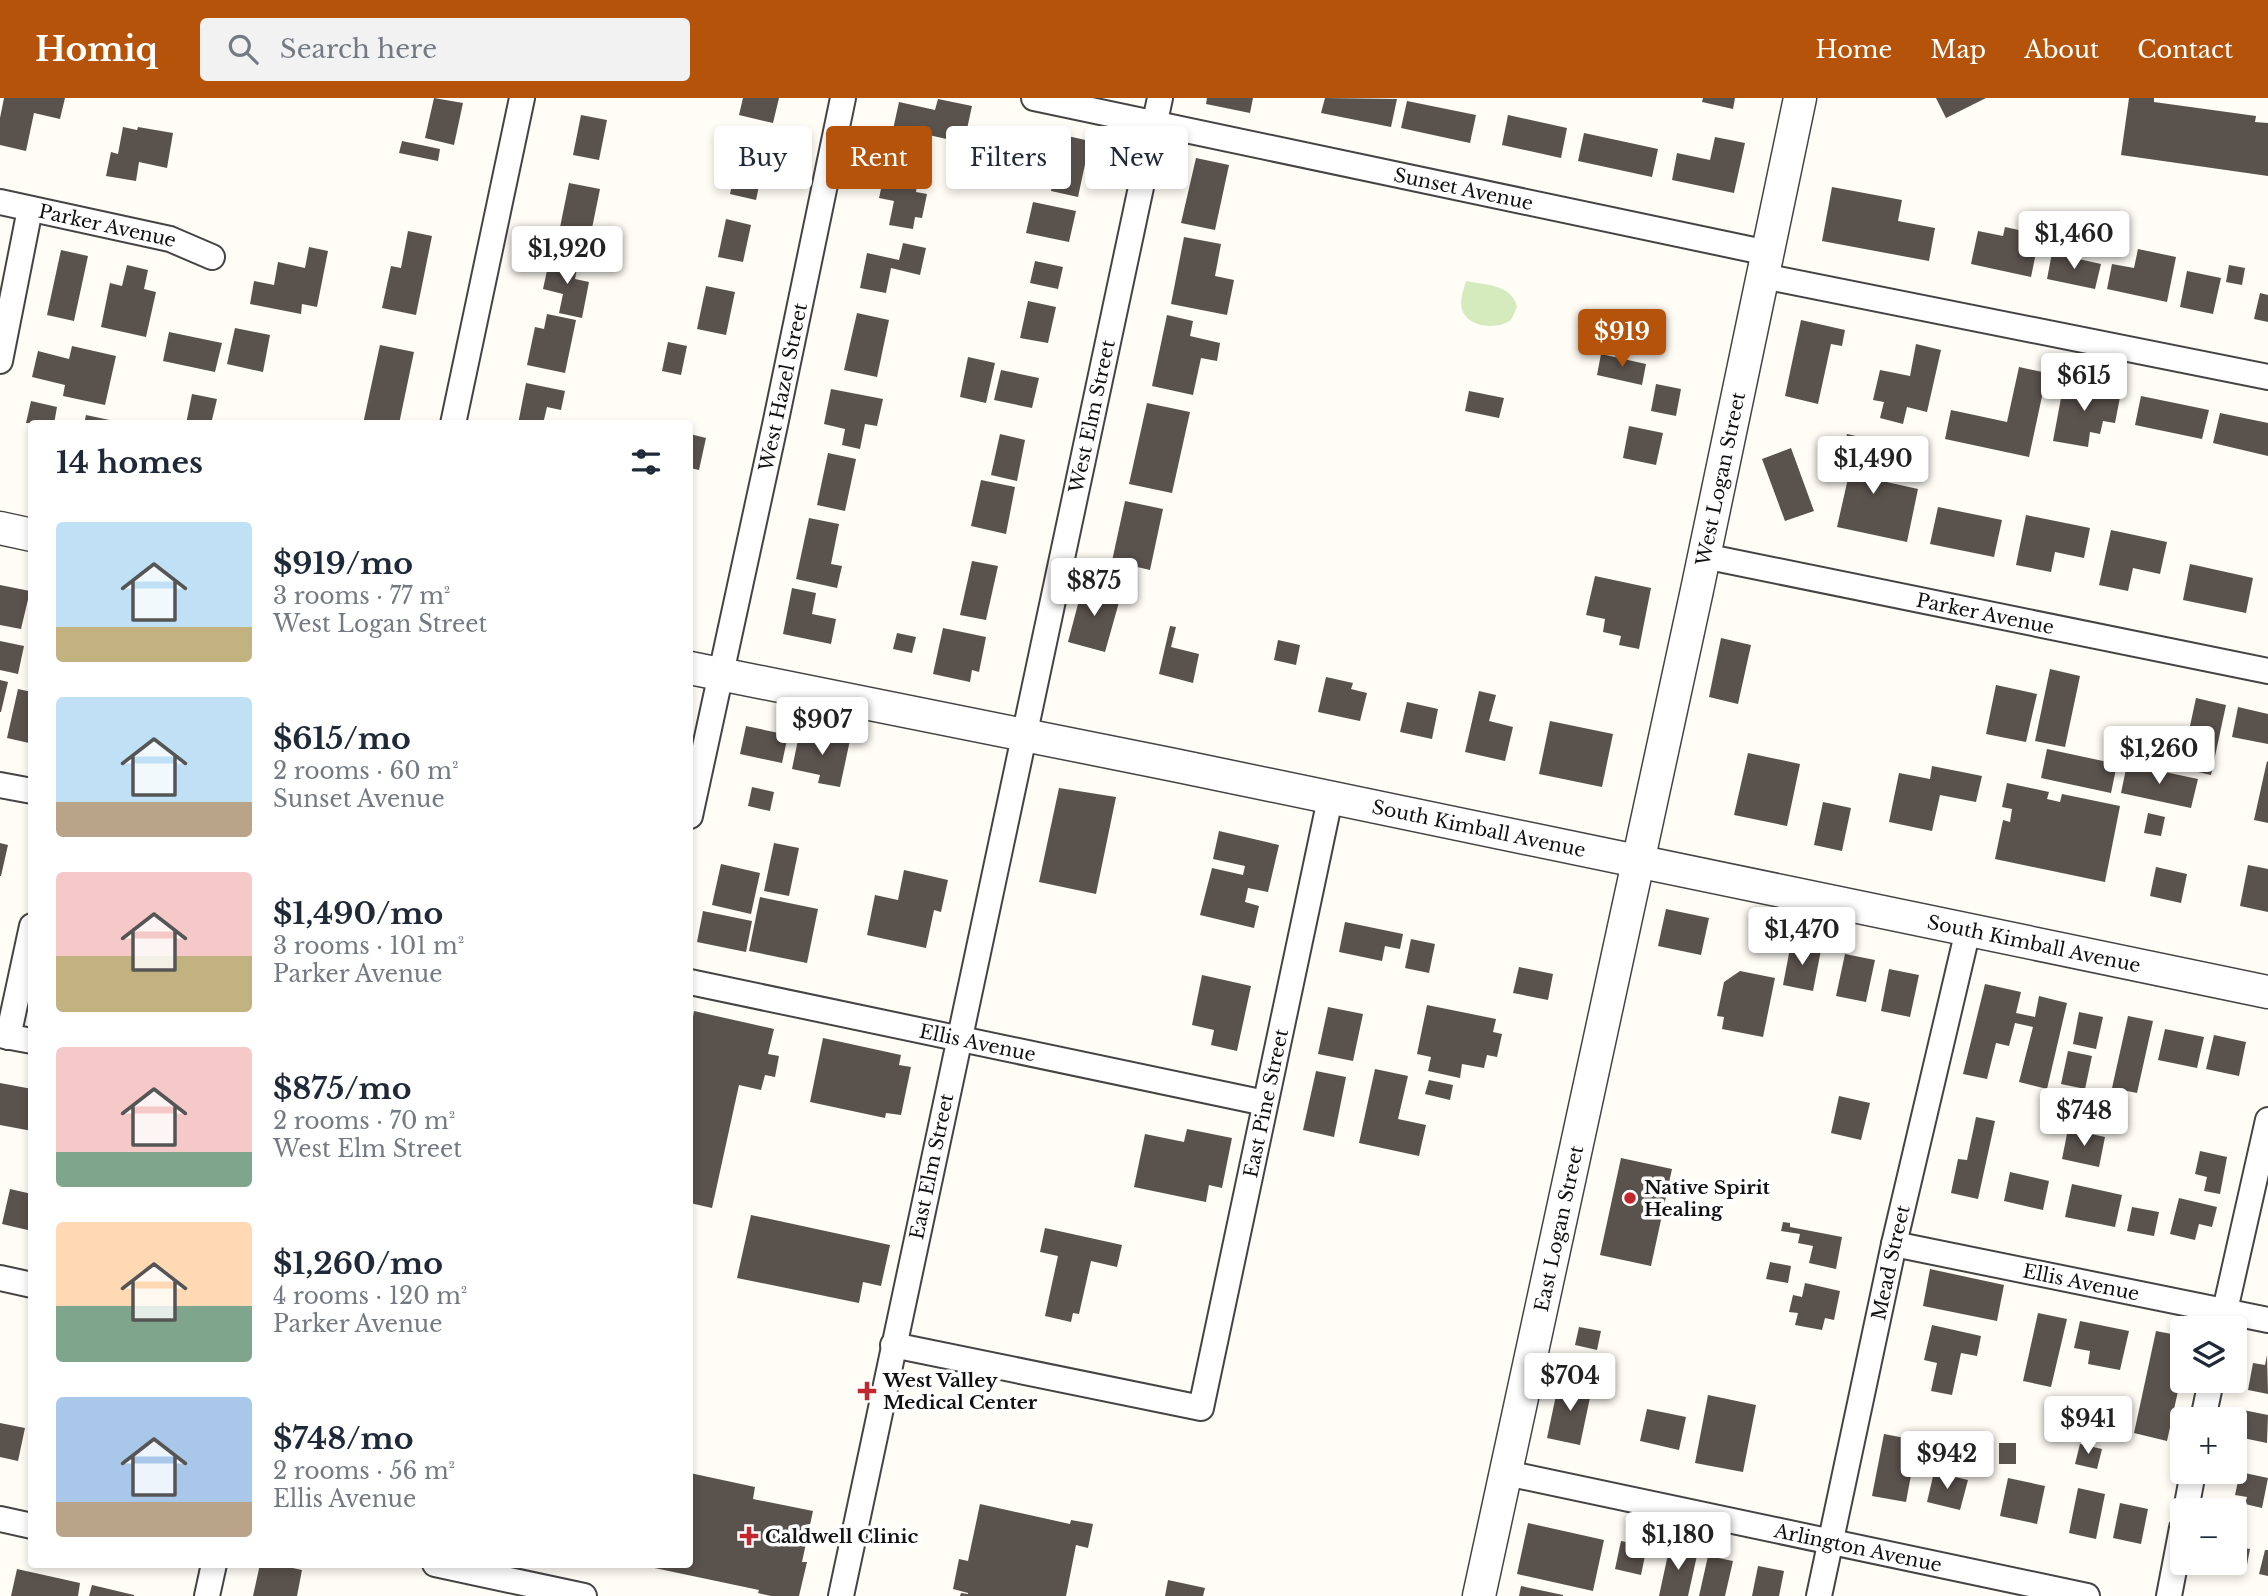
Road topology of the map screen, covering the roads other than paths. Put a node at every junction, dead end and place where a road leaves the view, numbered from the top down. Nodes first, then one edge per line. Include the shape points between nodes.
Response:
1 (522, 98) edge
2 (843, 98) edge
3 (1034, 98) edge
4 (1160, 98) edge
5 (1800, 98) edge
6 (1155, 123) junction
7 (0, 202) edge
8 (30, 209) junction
9 (212, 257) dead end
10 (1766, 265) junction
11 (0, 361) edge
12 (2268, 377) edge
13 (454, 420) edge
14 (0, 528) edge
15 (28, 534) edge
16 (1704, 556) junction
17 (693, 669) edge
18 (2268, 671) edge
19 (721, 674) junction
20 (1025, 735) junction
21 (0, 785) edge
22 (28, 791) edge
23 (1330, 799) junction
24 (693, 802) edge
25 (1638, 861) junction
26 (1968, 930) junction
27 (28, 950) edge
28 (693, 983) edge
29 (2268, 992) edge
30 (13, 1038) edge
31 (958, 1038) junction
32 (1265, 1103) junction
33 (2268, 1119) edge
34 (1894, 1244) junction
35 (0, 1278) edge
36 (28, 1284) edge
37 (2206, 1316) edge
38 (2224, 1316) edge
39 (2247, 1320) edge
40 (2268, 1320) edge
41 (894, 1345) junction
42 (1506, 1472) junction
43 (0, 1519) edge
44 (28, 1524) edge
45 (1831, 1541) junction
46 (213, 1568) edge
47 (472, 1568) edge
48 (528, 1574) edge
49 (2173, 1575) edge
50 (207, 1596) edge
51 (584, 1596) edge
52 (841, 1596) edge
53 (1479, 1596) edge
54 (1819, 1596) edge
55 (2087, 1596) edge
56 (2169, 1596) edge

1 - 13 street
2 - 19 street, West Hazel Street
3 - 6 street, Sunset Avenue
4 - 6 street, West Elm Street
5 - 10 street, West Logan Street
6 - 10 street, Sunset Avenue
6 - 20 street, West Elm Street
7 - 8 street, Parker Avenue
8 - 9 street, Parker Avenue via 170,239
8 - 11 street
10 - 12 street, Sunset Avenue
10 - 16 street, West Logan Street
14 - 15 street
16 - 18 street, Parker Avenue
16 - 25 street, West Logan Street
17 - 19 street, South Kimball Avenue
19 - 20 street, South Kimball Avenue
19 - 24 street, West Hazel Street
20 - 23 street, South Kimball Avenue
20 - 31 street, East Elm Street
21 - 22 street
23 - 25 street, South Kimball Avenue
23 - 32 street, East Pine Street
25 - 26 street, South Kimball Avenue
25 - 42 street, East Logan Street
26 - 29 street, South Kimball Avenue
26 - 34 street, Mead Street
27 - 30 street
28 - 31 street, Ellis Avenue
31 - 32 street, Ellis Avenue
31 - 41 street, East Elm Street
32 - 41 street, East Pine Street via 1201,1408
33 - 38 street
34 - 37 street, Ellis Avenue
34 - 45 street, Mead Street
35 - 36 street
39 - 40 street, Ellis Avenue
41 - 52 street, East Elm Street
42 - 45 street, Arlington Avenue
42 - 53 street, East Logan Street
43 - 44 street
45 - 54 street, Mead Street
45 - 55 street, Arlington Avenue
46 - 50 street
47 - 48 street
48 - 51 street
49 - 56 street

